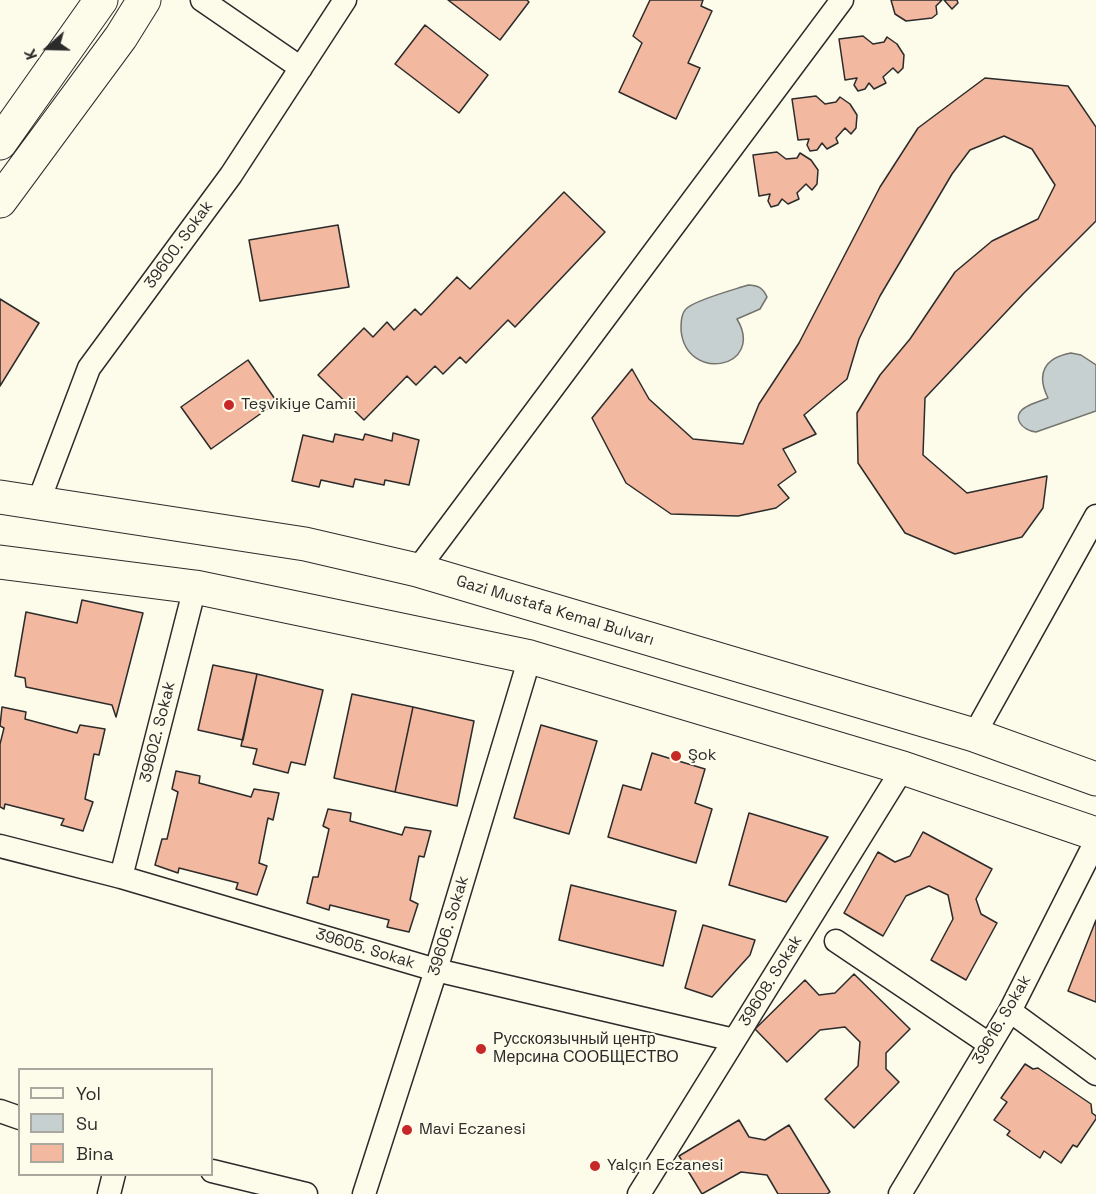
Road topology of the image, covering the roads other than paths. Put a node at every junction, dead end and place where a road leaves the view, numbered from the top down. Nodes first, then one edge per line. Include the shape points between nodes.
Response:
1 (101, 0) edge
2 (144, 0) edge
3 (202, 0) edge
4 (345, 0) edge
5 (842, 0) edge
6 (301, 68) junction
7 (0, 143) edge
8 (0, 201) edge
9 (0, 497) edge
10 (38, 503) junction
11 (1096, 516) edge
12 (0, 562) edge
13 (417, 570) junction
14 (195, 587) junction
15 (530, 657) junction
16 (974, 735) junction
17 (903, 768) junction
18 (1096, 779) edge
19 (1096, 834) edge
20 (1096, 841) edge
21 (0, 846) edge
22 (121, 877) junction
23 (836, 941) dead end
24 (436, 970) junction
25 (1010, 1011) junction
26 (734, 1040) junction
27 (989, 1044) junction
28 (1096, 1074) edge
29 (0, 1111) edge
30 (18, 1117) edge
31 (213, 1171) edge
32 (114, 1176) edge
33 (109, 1194) edge
34 (306, 1194) edge
35 (364, 1194) edge
36 (639, 1194) edge
37 (900, 1194) edge

1 - 7 main road
2 - 8 main road
3 - 6 street
4 - 6 street, 39600. Sokak
5 - 13 street
6 - 10 street, 39600. Sokak via 231,175 89,368
9 - 10 main road, Gazi Mustafa Kemal Bulvarı
10 - 13 main road, Gazi Mustafa Kemal Bulvarı via 304,544
11 - 16 street
12 - 14 main road
13 - 16 main road, Gazi Mustafa Kemal Bulvarı
14 - 15 main road
14 - 22 street, 39602. Sokak
15 - 17 main road
15 - 24 street, 39606. Sokak
16 - 18 main road, Gazi Mustafa Kemal Bulvarı
17 - 19 main road
17 - 26 street, 39608. Sokak
20 - 25 street, 39616. Sokak
21 - 22 street, 39605. Sokak
22 - 24 street, 39605. Sokak
23 - 27 street
24 - 26 street, 39605. Sokak
24 - 35 street, 39606. Sokak
25 - 27 street, 39616. Sokak
25 - 28 street
26 - 36 street, 39608. Sokak
27 - 37 street, 39616. Sokak
29 - 30 street
31 - 34 street
32 - 33 street

